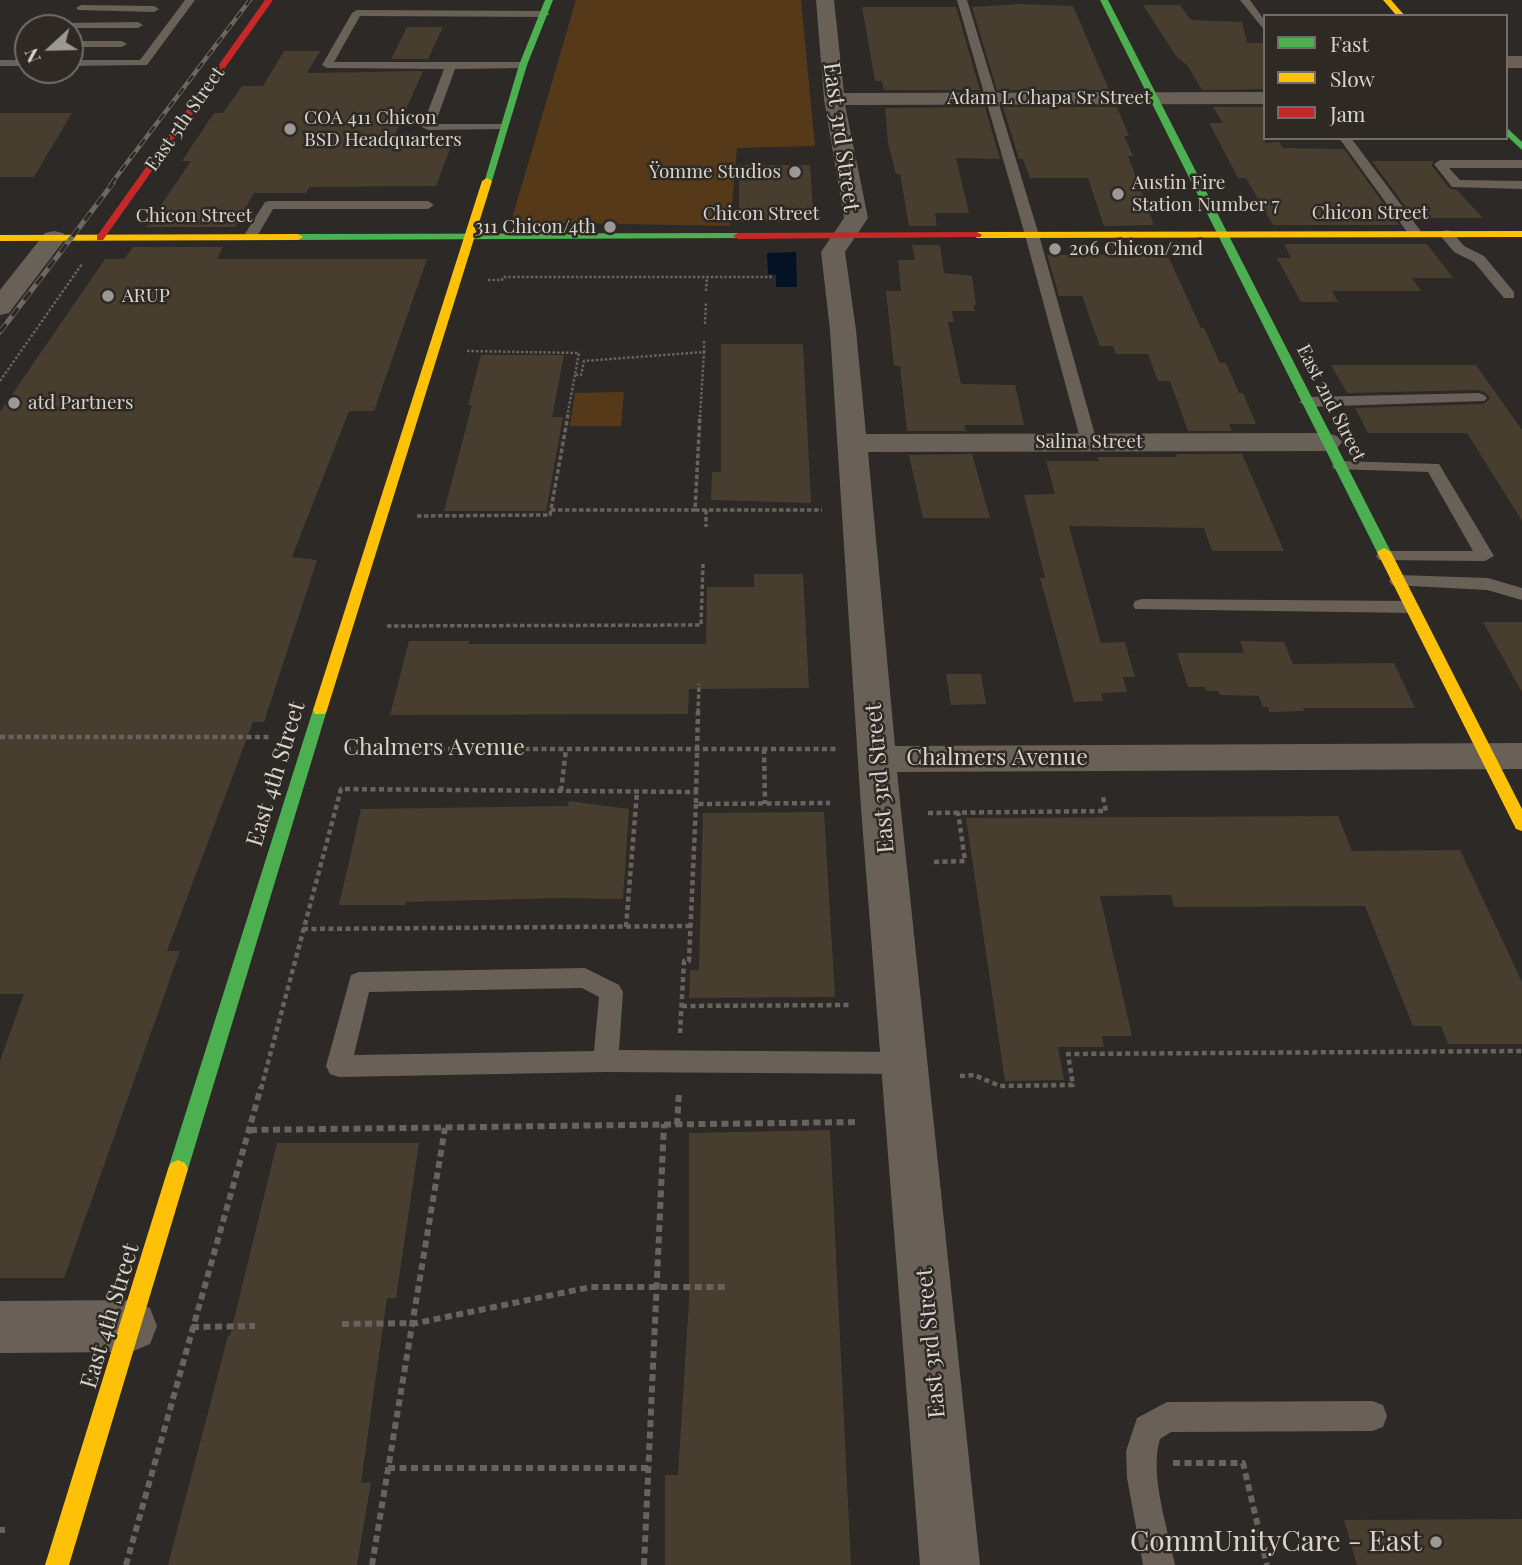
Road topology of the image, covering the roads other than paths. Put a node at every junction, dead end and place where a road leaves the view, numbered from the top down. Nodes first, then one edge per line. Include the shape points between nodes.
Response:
1 (190, 0) edge
2 (269, 0) edge
3 (409, 0) edge
4 (825, 0) edge
5 (962, 0) edge
6 (1104, 0) edge
7 (1245, 0) edge
8 (1387, 0) edge
9 (85, 4) edge
10 (547, 7) edge
11 (154, 9) dead end
12 (401, 13) junction
13 (1399, 14) edge
14 (138, 25) dead end
15 (1263, 25) edge
16 (84, 26) edge
17 (84, 44) edge
18 (122, 44) dead end
19 (84, 63) edge
20 (523, 65) junction
21 (451, 66) junction
22 (990, 98) junction
23 (1152, 98) junction
24 (1263, 98) edge
25 (834, 99) junction
26 (503, 127) junction
27 (1346, 140) edge
28 (1522, 164) edge
29 (1522, 185) edge
30 (428, 205) dead end
31 (1415, 233) junction
32 (1222, 234) junction
33 (1446, 234) junction
34 (1522, 234) edge
35 (845, 235) junction
36 (1032, 235) junction
37 (250, 237) junction
38 (468, 237) junction
39 (0, 238) edge
40 (54, 238) junction
41 (100, 238) junction
42 (1509, 295) dead end
43 (0, 307) edge
44 (1479, 398) dead end
45 (1307, 402) junction
46 (1089, 442) junction
47 (850, 443) junction
48 (1334, 454) junction
49 (1385, 556) junction
50 (1398, 581) junction
51 (1522, 594) edge
52 (1142, 605) dead end
53 (1411, 607) junction
54 (1504, 756) edge
55 (879, 759) junction
56 (1522, 825) edge
57 (606, 1061) junction
58 (907, 1063) junction
59 (131, 1326) junction
60 (0, 1327) edge
61 (1372, 1416) dead end
62 (57, 1565) edge
63 (950, 1565) edge
64 (1159, 1565) edge

1 - 19 lane via 143,63
2 - 41 street, East 5th Street
3 - 12 lane
4 - 25 street, East 3rd Street
5 - 22 lane
6 - 23 street, East 2nd Street
7 - 15 lane
8 - 13 street
9 - 11 lane
10 - 12 lane
10 - 20 street, East 4th Street
12 - 21 lane via 357,13 327,65
14 - 16 lane
17 - 18 lane
20 - 21 lane
20 - 26 street, East 4th Street
21 - 26 lane via 428,127
22 - 23 street, Adam L Chapa Sr Street
22 - 25 street, Adam L Chapa Sr Street
22 - 36 lane
23 - 24 street, Adam L Chapa Sr Street
23 - 32 street, East 2nd Street
25 - 35 street, East 3rd Street via 856,218
26 - 38 street, East 4th Street
27 - 31 lane
28 - 29 lane via 1440,164 1456,184
30 - 37 lane via 269,205
31 - 32 street, Chicon Street
31 - 33 street, Chicon Street
32 - 36 street, Chicon Street
32 - 45 street, East 2nd Street
33 - 34 street, Chicon Street
33 - 42 lane via 1459,249 1479,258
35 - 36 street, Chicon Street
35 - 38 street, Chicon Street
35 - 47 street, East 3rd Street via 833,252
36 - 46 lane
37 - 38 street, Chicon Street
37 - 41 street, Chicon Street
38 - 59 street, East 4th Street
39 - 40 street, Chicon Street
40 - 41 street, Chicon Street
40 - 43 street
44 - 45 lane
45 - 48 street, East 2nd Street
46 - 47 street, Salina Street
46 - 48 street, Salina Street
47 - 55 street, East 3rd Street
48 - 49 street, East 2nd Street
48 - 49 lane via 1433,467 1485,556
49 - 50 street, East 2nd Street
50 - 51 lane via 1488,584
50 - 53 street, East 2nd Street
52 - 53 lane
53 - 54 street, East 2nd Street
54 - 55 street, Chalmers Avenue
54 - 56 street, East 2nd Street
55 - 58 street, East 3rd Street
57 - 57 lane via 580,1062 339,1066 359,982 585,978 611,992
57 - 58 lane
58 - 63 street, East 3rd Street
59 - 60 street
59 - 62 street, East 4th Street
61 - 64 lane via 1167,1417 1148,1429 1141,1462

